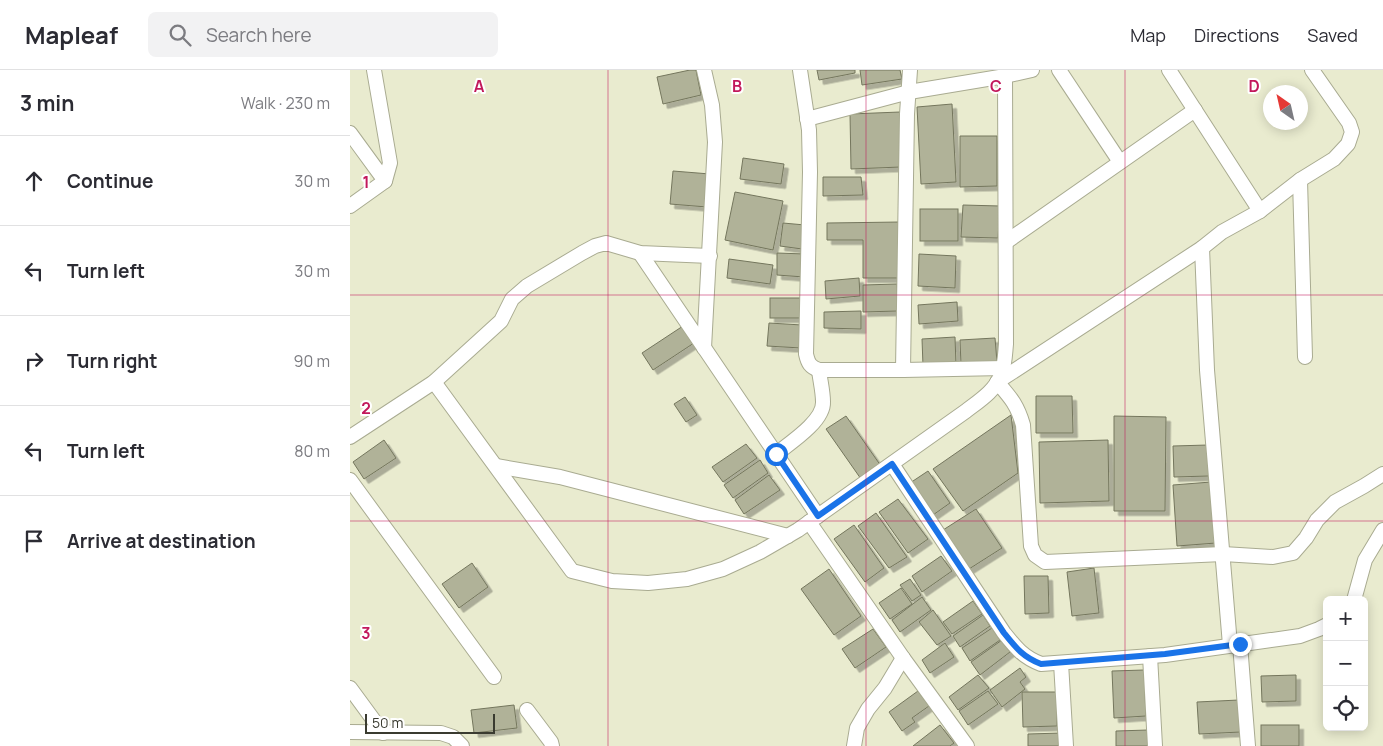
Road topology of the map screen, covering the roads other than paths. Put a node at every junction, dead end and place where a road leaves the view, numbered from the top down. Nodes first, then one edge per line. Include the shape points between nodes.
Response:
1 (374, 70) edge
2 (704, 70) edge
3 (800, 70) edge
4 (910, 70) edge
5 (1032, 70) edge
6 (1059, 70) edge
7 (1169, 70) edge
8 (1312, 70) edge
9 (1005, 76) junction
10 (909, 92) junction
11 (1195, 110) junction
12 (808, 119) junction
13 (350, 133) edge
14 (1120, 162) junction
15 (1300, 180) junction
16 (385, 181) junction
17 (350, 206) edge
18 (1260, 211) junction
19 (1006, 242) junction
20 (1202, 248) junction
21 (640, 253) junction
22 (710, 256) junction
23 (704, 348) junction
24 (1305, 357) dead end
25 (1004, 368) junction
26 (819, 370) junction
27 (903, 370) junction
28 (434, 382) junction
29 (996, 382) junction
30 (350, 437) edge
31 (776, 454) junction
32 (892, 464) junction
33 (496, 466) junction
34 (1383, 474) edge
35 (350, 480) edge
36 (814, 519) junction
37 (1383, 530) edge
38 (788, 536) junction
39 (1223, 554) junction
40 (1355, 596) edge
41 (1323, 627) edge
42 (1235, 645) junction
43 (1150, 656) junction
44 (903, 658) junction
45 (1061, 663) junction
46 (494, 677) dead end
47 (350, 688) edge
48 (527, 710) dead end
49 (384, 733) junction
50 (351, 737) edge
51 (462, 746) edge
52 (552, 746) edge
53 (854, 746) edge
54 (967, 746) edge
55 (1066, 746) edge
56 (1155, 746) edge
57 (1248, 746) edge

1 - 16 street via 390,163
2 - 22 street via 715,126
3 - 12 street
4 - 10 street
5 - 9 street
6 - 14 street
7 - 11 street
8 - 15 street via 1352,132 1348,144 1334,159
9 - 10 street
9 - 19 street
10 - 12 street
10 - 27 street
11 - 14 street
11 - 18 street
12 - 26 street via 806,354 807,362
13 - 16 street
14 - 19 street
15 - 18 street
15 - 24 street
16 - 17 street
18 - 20 street via 1222,232
19 - 25 street
20 - 29 street
20 - 39 street via 1207,370
21 - 22 street
21 - 23 street
21 - 28 street via 606,244 595,246 527,286 512,299 501,322
22 - 23 street
23 - 31 street
25 - 27 street
25 - 29 street
26 - 27 street
26 - 31 street via 824,404 819,415 808,429
28 - 30 street
28 - 33 street
29 - 32 street via 988,394
29 - 39 street via 1014,402 1023,424 1031,546 1035,555 1045,562
31 - 36 street
32 - 36 street
32 - 45 street via 1014,646 1028,659 1041,664
33 - 38 street via 560,477
33 - 38 street via 572,571 612,581 648,583 687,579 722,569
34 - 39 street via 1335,502 1293,553 1273,557
35 - 46 street
36 - 38 street
36 - 44 street
37 - 40 street via 1366,560
39 - 42 street
41 - 42 street via 1300,636
42 - 43 street
42 - 57 street
43 - 45 street
43 - 56 street
44 - 53 street via 857,728
44 - 54 street
45 - 55 street
47 - 49 street
48 - 52 street
49 - 50 street
49 - 51 street via 441,733 453,737

